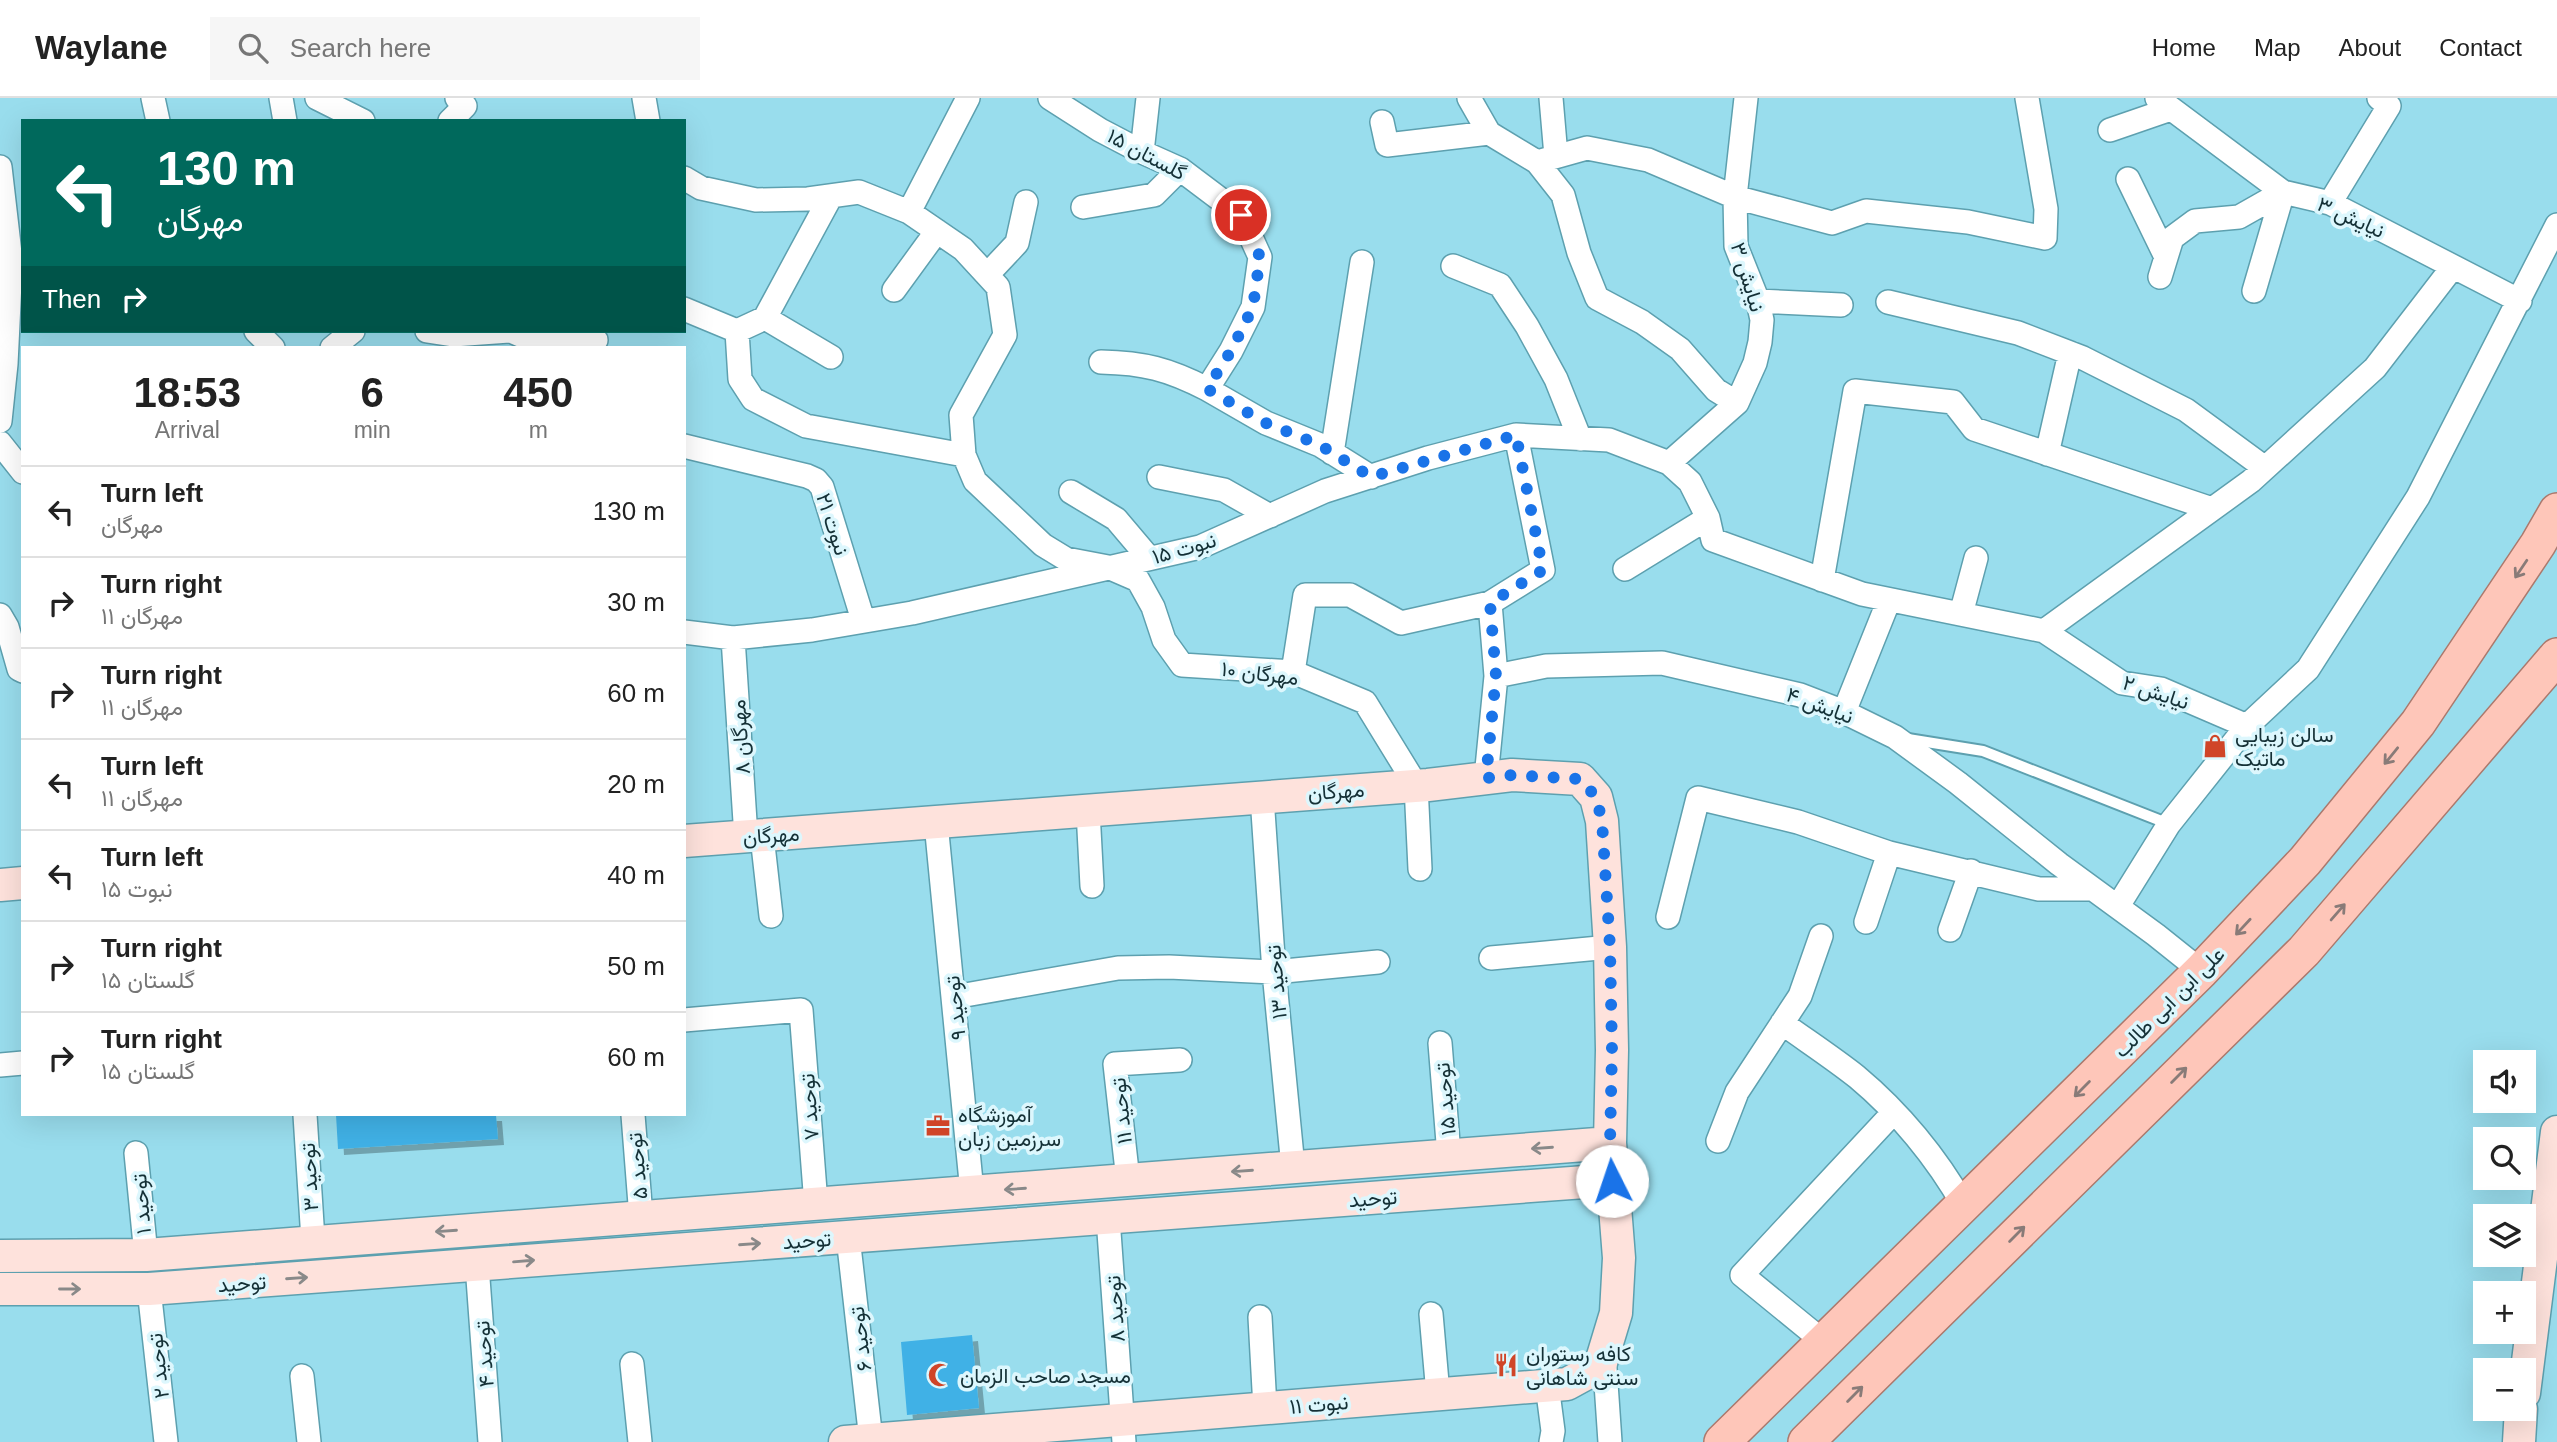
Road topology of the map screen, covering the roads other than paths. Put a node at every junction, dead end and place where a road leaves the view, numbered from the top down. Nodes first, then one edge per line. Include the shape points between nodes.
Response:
1 (153, 98) edge
2 (281, 98) edge
3 (317, 98) edge
4 (457, 98) edge
5 (644, 98) edge
6 (968, 98) edge
7 (1050, 98) edge
8 (1148, 98) edge
9 (1469, 98) edge
10 (1551, 98) edge
11 (1746, 98) edge
12 (2028, 98) edge
13 (2379, 98) edge
14 (2164, 103) edge
15 (158, 119) edge
16 (285, 119) edge
17 (359, 119) edge
18 (452, 119) edge
19 (648, 119) edge
20 (1382, 122) dead end
21 (2110, 130) dead end
22 (1489, 133) junction
23 (1142, 152) junction
24 (1546, 159) junction
25 (0, 167) edge
26 (1180, 169) junction
27 (686, 179) edge
28 (2128, 179) dead end
29 (2283, 192) junction
30 (831, 196) junction
31 (1735, 197) junction
32 (14, 199) edge
33 (1026, 202) dead end
34 (2330, 203) junction
35 (1083, 207) dead end
36 (909, 212) junction
37 (2557, 225) edge
38 (937, 231) junction
39 (1362, 262) dead end
40 (1453, 266) dead end
41 (2452, 268) junction
42 (987, 275) junction
43 (894, 290) dead end
44 (2254, 291) dead end
45 (1758, 301) junction
46 (2520, 301) junction
47 (1888, 302) dead end
48 (1842, 305) dead end
49 (686, 310) edge
50 (765, 318) junction
51 (737, 331) junction
52 (258, 333) edge
53 (351, 333) edge
54 (440, 333) edge
55 (482, 333) edge
56 (516, 333) edge
57 (597, 340) edge
58 (271, 346) edge
59 (334, 346) edge
60 (2070, 353) junction
61 (831, 357) dead end
62 (1101, 362) dead end
63 (1207, 389) junction
64 (1737, 403) junction
65 (0, 421) edge
66 (1516, 435) junction
67 (1580, 439) junction
68 (0, 443) edge
69 (686, 446) edge
70 (1332, 453) junction
71 (2047, 454) junction
72 (964, 455) junction
73 (1669, 463) junction
74 (2265, 468) junction
75 (21, 469) edge
76 (1159, 477) dead end
77 (1371, 477) junction
78 (1071, 492) dead end
79 (2212, 509) junction
80 (2557, 511) edge
81 (1270, 516) junction
82 (1708, 518) junction
83 (1149, 558) junction
84 (1976, 558) dead end
85 (1108, 567) junction
86 (1625, 569) dead end
87 (1822, 580) junction
88 (1889, 600) junction
89 (1490, 603) junction
90 (1961, 614) junction
91 (0, 615) edge
92 (863, 620) junction
93 (2044, 631) junction
94 (686, 632) edge
95 (733, 638) junction
96 (2557, 656) edge
97 (21, 670) edge
98 (1293, 672) junction
99 (1496, 676) junction
100 (1844, 712) junction
101 (2247, 726) junction
102 (1895, 737) junction
103 (1486, 778) junction
104 (1416, 785) junction
105 (1262, 797) junction
106 (1088, 811) junction
107 (936, 823) junction
108 (2169, 824) junction
109 (754, 836) junction
110 (686, 841) edge
111 (1889, 853) junction
112 (1420, 869) dead end
113 (1972, 871) junction
114 (21, 883) edge
115 (0, 885) edge
116 (1092, 886) dead end
117 (2093, 889) junction
118 (2118, 906) junction
119 (771, 915) dead end
120 (1668, 917) dead end
121 (1866, 922) dead end
122 (1950, 930) dead end
123 (1821, 936) dead end
124 (1610, 947) junction
125 (1491, 958) dead end
126 (1378, 962) dead end
127 (2201, 971) junction
128 (1274, 972) junction
129 (954, 997) junction
130 (686, 1020) edge
131 (1782, 1023) junction
132 (1440, 1043) dead end
133 (1180, 1060) dead end
134 (21, 1063) edge
135 (0, 1065) edge
136 (1893, 1113) junction
137 (305, 1116) edge
138 (633, 1116) edge
139 (2557, 1132) edge
140 (1718, 1141) dead end
141 (1610, 1143) junction
142 (136, 1153) dead end
143 (1449, 1155) junction
144 (1293, 1167) junction
145 (1128, 1180) junction
146 (1612, 1181) junction
147 (972, 1192) junction
148 (816, 1204) junction
149 (1964, 1206) junction
150 (641, 1217) junction
151 (1108, 1218) junction
152 (599, 1219) junction
153 (848, 1237) junction
154 (313, 1240) junction
155 (600, 1254) junction
156 (146, 1255) junction
157 (0, 1256) edge
158 (477, 1265) junction
159 (0, 1282) edge
160 (149, 1289) junction
161 (1431, 1314) dead end
162 (1260, 1317) dead end
163 (1824, 1342) junction
164 (1604, 1354) junction
165 (2528, 1358) edge
166 (632, 1364) dead end
167 (302, 1376) dead end
168 (1547, 1385) junction
169 (1438, 1394) junction
170 (1265, 1408) junction
171 (2520, 1421) edge
172 (1123, 1431) edge
173 (858, 1441) edge
174 (166, 1442) edge
175 (309, 1442) edge
176 (490, 1442) edge
177 (639, 1442) edge
178 (1551, 1442) edge
179 (1610, 1442) edge
180 (1722, 1442) edge
181 (1806, 1442) edge
182 (2519, 1442) edge

1 - 15 street
2 - 16 street
3 - 17 street
4 - 18 street via 464,106
5 - 19 street
6 - 36 street
7 - 23 street, گلستان ۱۵
8 - 23 street
9 - 22 street
10 - 24 street
11 - 31 street, نیایش ۳
12 - 31 street via 2046,209 2045,238 1968,222 1866,211 1832,223
13 - 34 street via 2389,106
14 - 21 street
14 - 29 street, نیایش ۳
20 - 22 street via 1387,145
22 - 24 street
23 - 26 street, گلستان ۱۵
24 - 31 street via 1587,148 1648,160
24 - 64 street via 1563,195 1597,298 1681,349 1716,390
25 - 32 street
26 - 35 street via 1154,195
26 - 63 street, گلستان ۱۵ via 1241,215 1260,257 1253,307
27 - 30 street via 701,188 756,200
28 - 29 street via 2163,267 2172,238 2195,220 2239,217
29 - 34 street, نیایش ۳
29 - 44 street
30 - 36 street via 859,192
30 - 50 street
31 - 45 street, نیایش ۳ via 1735,246
32 - 65 street
33 - 42 street via 1017,243
34 - 41 street, نیایش ۳
36 - 38 street
37 - 46 street
38 - 42 street via 964,249
38 - 43 street
39 - 70 street
40 - 67 street via 1500,285 1556,380
41 - 46 street, نیایش ۳
41 - 74 street via 2375,368
42 - 72 street via 998,287 1005,335 961,415
45 - 48 street
45 - 64 street, نیایش ۳ via 1760,342
46 - 101 street via 2418,497 2308,668
47 - 60 street via 2018,334
49 - 51 street
50 - 51 street
50 - 61 street
51 - 72 street via 740,379 753,399 806,426
52 - 58 street
53 - 59 street
54 - 55 street
56 - 57 street via 527,338
60 - 71 street
60 - 74 street via 2186,410
62 - 63 street via 1139,363
63 - 70 street
64 - 73 street, نیایش ۳
66 - 67 street, نبوت ۱۵
66 - 77 street, نبوت ۱۵
66 - 89 street via 1543,570
67 - 73 street, نبوت ۱۵ via 1609,440
68 - 75 street
69 - 92 street, نبوت ۲۱ via 816,480
70 - 77 street
71 - 79 street
71 - 87 street via 1974,429 1953,402 1855,391
72 - 85 street via 975,481 1043,545 1066,559
73 - 82 street, نیایش ۲ via 1690,482
74 - 79 street
76 - 81 street via 1224,490
77 - 81 street, نبوت ۱۵ via 1325,491
78 - 83 street via 1116,519
79 - 93 street
80 -> 127 main road, علی ابن ابی طالب via 2418,723 2305,861
81 - 83 street, نبوت ۱۵ via 1200,547
82 - 86 street
82 - 87 street, نیایش ۲ via 1713,540
83 - 85 street, نبوت ۱۵
84 - 90 street
85 - 92 street, نبوت ۱۵ via 912,613
85 - 98 street, مهرگان ۱۰ via 1138,580 1164,640 1182,665
87 - 88 street, نیایش ۲
88 - 90 street, نیایش ۲
88 - 100 street
89 - 98 street via 1401,623 1350,595 1305,594
89 - 99 street
90 - 93 street, نیایش ۲
91 - 97 street
92 - 95 street, نبوت ۱۵
93 - 101 street, نیایش ۲ via 2122,683 2161,689
94 - 95 street, نبوت ۱۵
95 - 109 street, مهرگان ۸
181 -> 96 main road via 2304,951
98 - 104 street, مهرگان ۱۰ via 1366,702
99 - 100 street, نیایش ۴ via 1546,666 1662,663 1800,695
99 - 103 street
100 - 102 street, نیایش ۴
101 - 108 street
102 - 108 lane via 1983,751
102 - 117 street, نیایش ۴
103 - 104 street, مهرگان
103 - 124 street, مهرگان via 1580,779 1596,797 1602,821
104 - 105 street, مهرگان
104 - 112 street
105 - 106 street, مهرگان
105 - 128 street, توحید ۱۳
106 - 107 street, مهرگان
106 - 116 street
107 - 109 street, مهرگان
107 - 129 street, توحید ۹
108 - 118 street
109 - 110 street, مهرگان
109 - 119 street, مهرگان ۸
111 - 113 street
111 - 120 street via 1798,822 1698,798
111 - 121 street
113 - 117 street via 2039,889
113 - 122 street
114 - 115 street
117 - 118 street, نیایش ۴
118 - 127 street, نیایش ۴
123 - 131 street via 1800,996
124 - 125 street
124 - 141 street, مهرگان
126 - 128 street
127 -> 149 main road, علی ابن ابی طالب
128 - 129 street via 1118,968
128 - 144 street, توحید ۱۳
129 - 147 street, توحید ۹
130 - 148 street, توحید ۷ via 801,1010
131 - 136 street via 1857,1077
131 - 140 street via 1737,1092
132 - 143 street, توحید ۱۵
133 - 145 street, توحید ۱۱ via 1115,1064
134 - 135 street
136 - 149 street via 1944,1171
136 - 163 street via 1742,1275
137 - 154 street, توحید ۳
138 - 150 street, توحید ۵
139 - 165 street
141 -> 143 street, توحید
141 - 146 street, مهرگان
142 - 156 street, توحید ۱
143 - 144 street, توحید
144 -> 145 street, توحید
145 -> 147 street, توحید
146 - 151 street, توحید
146 - 164 street via 1619,1258 1616,1312
147 - 148 street, توحید
148 - 150 street, توحید
149 - 163 main road, علی ابن ابی طالب
150 - 152 street, توحید
151 - 153 street, توحید
151 - 172 street, توحید ۸
152 -> 154 street, توحید
152 - 155 street
155 -> 153 street, توحید
153 - 173 street, توحید ۶
154 - 156 street, توحید
158 -> 155 street, توحید
156 - 157 street, توحید
160 -> 158 street, توحید
158 - 176 street, توحید ۴
159 -> 160 street, توحید
160 - 174 street, توحید ۲
161 - 169 street
162 - 170 street
163 - 180 main road, علی ابن ابی طالب
164 - 168 street, نبوت ۱۱ via 1600,1366 1567,1384
164 - 179 street
166 - 177 street
167 - 175 street
168 - 169 street, نبوت ۱۱
168 - 178 street
169 - 170 street, نبوت ۱۱
170 - 172 street, نبوت ۱۱
171 - 182 street
172 - 173 street, نبوت ۱۱

